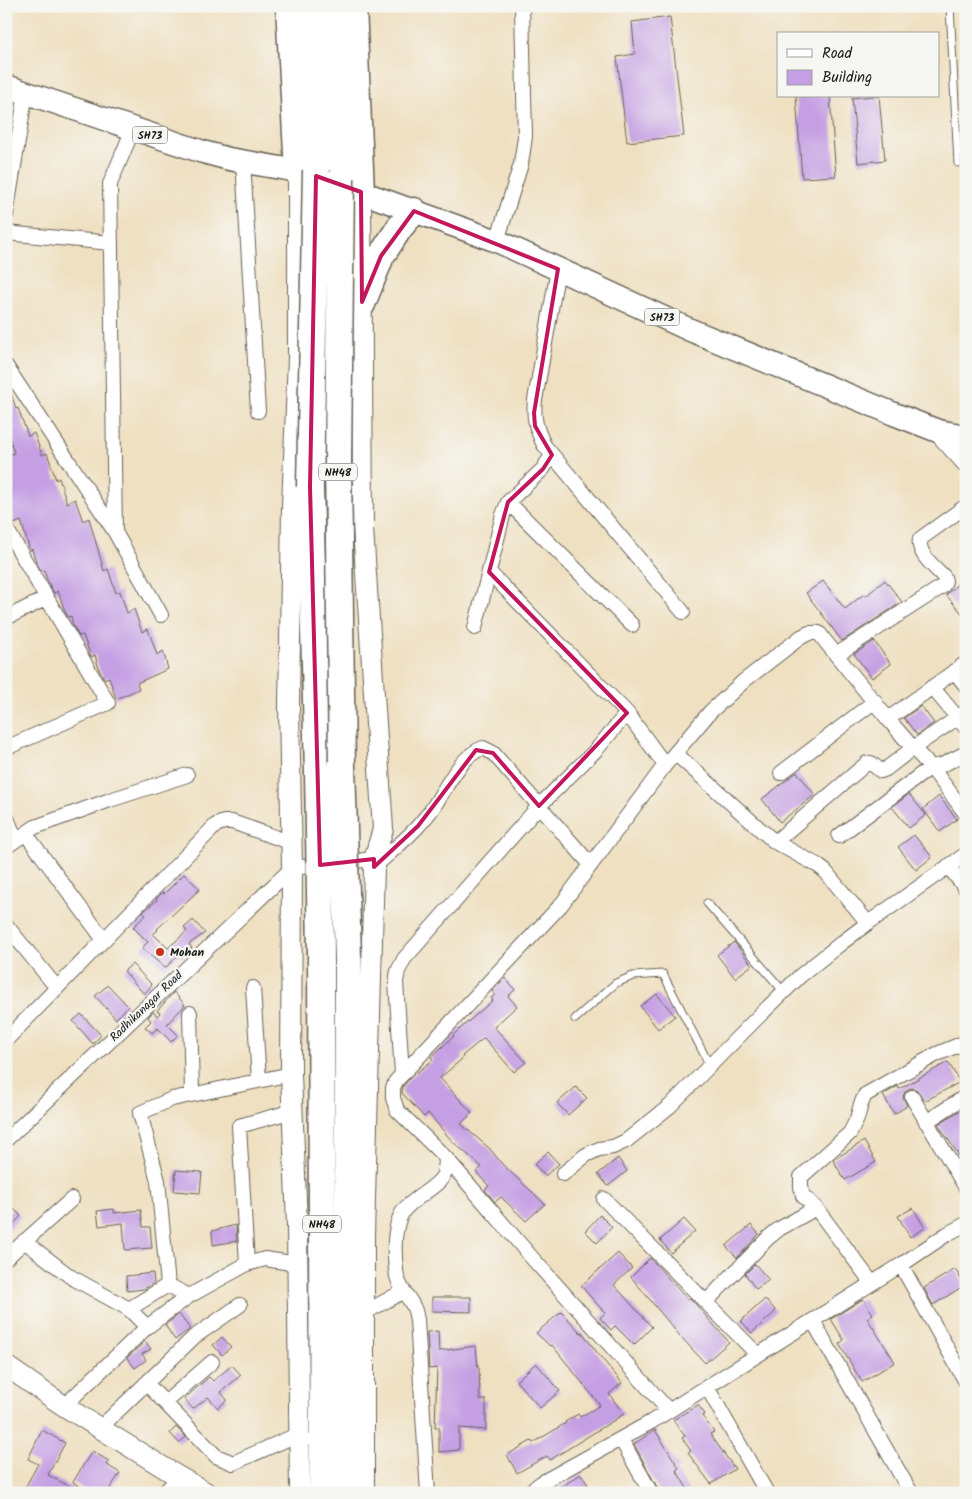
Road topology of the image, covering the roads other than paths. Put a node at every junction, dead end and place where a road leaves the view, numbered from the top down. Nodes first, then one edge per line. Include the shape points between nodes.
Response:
1 (289, 6) edge
2 (309, 6) edge
3 (333, 6) edge
4 (353, 6) edge
5 (522, 6) edge
6 (950, 6) edge
7 (16, 89) edge
8 (133, 129) junction
9 (243, 161) junction
10 (958, 163) dead end
11 (298, 171) junction
12 (361, 192) junction
13 (7, 210) edge
14 (414, 211) junction
15 (6, 233) edge
16 (497, 241) junction
17 (111, 243) junction
18 (558, 269) junction
19 (362, 304) junction
20 (6, 366) edge
21 (258, 411) dead end
22 (938, 431) junction
23 (966, 436) edge
24 (552, 455) junction
25 (966, 462) edge
26 (508, 502) junction
27 (966, 506) edge
28 (6, 528) edge
29 (115, 532) junction
30 (489, 572) junction
31 (47, 598) junction
32 (683, 612) dead end
33 (161, 615) dead end
34 (6, 618) edge
35 (632, 625) dead end
36 (474, 628) dead end
37 (836, 654) junction
38 (960, 667) edge
39 (966, 686) edge
40 (932, 687) junction
41 (875, 701) junction
42 (627, 713) junction
43 (888, 719) junction
44 (963, 719) edge
45 (6, 748) edge
46 (913, 748) junction
47 (675, 753) junction
48 (966, 753) edge
49 (665, 765) junction
50 (930, 767) junction
51 (781, 773) dead end
52 (187, 775) dead end
53 (539, 806) junction
54 (964, 809) edge
55 (6, 816) edge
56 (839, 836) dead end
57 (16, 840) edge
58 (775, 842) junction
59 (292, 844) junction
60 (966, 854) edge
61 (374, 863) junction
62 (591, 865) junction
63 (948, 866) junction
64 (292, 868) junction
65 (966, 889) edge
66 (707, 902) dead end
67 (868, 923) junction
68 (6, 925) edge
69 (104, 940) junction
70 (56, 988) junction
71 (253, 988) dead end
72 (784, 992) junction
73 (190, 1013) dead end
74 (575, 1019) dead end
75 (6, 1040) edge
76 (966, 1042) edge
77 (710, 1066) junction
78 (402, 1073) junction
79 (291, 1074) junction
80 (259, 1080) junction
81 (192, 1094) junction
82 (966, 1096) edge
83 (912, 1097) dead end
84 (293, 1112) junction
85 (926, 1122) junction
86 (6, 1140) edge
87 (446, 1158) junction
88 (563, 1174) dead end
89 (966, 1188) edge
90 (72, 1198) dead end
91 (604, 1198) dead end
92 (816, 1208) junction
93 (966, 1224) edge
94 (24, 1241) junction
95 (6, 1258) edge
96 (247, 1264) junction
97 (298, 1264) junction
98 (901, 1265) junction
99 (872, 1283) junction
100 (168, 1285) junction
101 (404, 1291) junction
102 (189, 1296) junction
103 (706, 1302) junction
104 (240, 1306) dead end
105 (129, 1309) junction
106 (364, 1312) junction
107 (813, 1320) junction
108 (147, 1327) junction
109 (758, 1355) junction
110 (212, 1362) dead end
111 (8, 1371) edge
112 (966, 1382) edge
113 (146, 1383) junction
114 (707, 1387) junction
115 (165, 1403) junction
116 (64, 1406) junction
117 (669, 1411) junction
118 (100, 1428) junction
119 (299, 1434) junction
120 (621, 1439) junction
121 (179, 1477) junction
122 (544, 1488) edge
123 (164, 1493) edge
124 (207, 1493) edge
125 (300, 1493) edge
126 (323, 1493) edge
127 (348, 1493) edge
128 (364, 1493) edge
129 (428, 1493) edge
130 (528, 1493) edge
131 (651, 1493) edge
132 (767, 1493) edge
133 (911, 1493) edge

1 - 11 highway
2 - 126 highway, NH48, bridge via 316,170 310,487 321,955
3 - 127 highway, NH48, bridge via 341,178 338,464 348,957
4 - 12 highway
5 - 16 street via 524,137 521,164
6 - 10 lane
7 - 8 main road, SH73
7 - 13 street
8 - 9 main road, SH73 via 202,152
8 - 17 street via 110,184
9 - 11 main road, SH73
9 - 21 street
11 - 12 highway, SH73
11 - 59 main road via 298,358 289,707
12 - 14 main road, SH73
12 - 19 main road
14 - 16 main road, SH73
14 - 19 highway via 381,256
15 - 17 street
16 - 18 main road, SH73
17 - 29 street
18 - 22 main road, SH73 via 679,325
18 - 24 street via 534,413 535,426
19 - 61 main road via 363,529 383,829
20 - 29 street
22 - 23 main road, SH73
22 - 25 main road
24 - 26 street via 543,469
24 - 32 street
26 - 30 street
26 - 35 street
27 - 37 street via 920,539 922,552 944,577 943,586
28 - 31 street
29 - 33 street
30 - 36 street
30 - 42 street
31 - 34 street
31 - 45 street via 108,703
37 - 41 street
37 - 47 street via 818,633 801,637 710,712
38 - 39 street
38 - 40 street
40 - 43 street
40 - 44 street
41 - 43 street
41 - 51 street
42 - 49 street
42 - 53 street
43 - 46 street
44 - 46 street
46 - 50 street
46 - 58 street via 886,769 867,763
47 - 49 street
47 - 58 street
48 - 50 street
49 - 62 street
50 - 54 street
50 - 56 street
52 - 57 street via 35,827
53 - 61 street via 493,753 483,748 476,750 418,826
53 - 62 street
53 - 78 street via 404,959 396,982
55 - 57 street
57 - 69 street
58 - 67 street via 825,871
59 - 64 main road
59 - 69 street via 232,822 216,825
60 - 63 street
61 - 64 street
61 - 106 main road
62 - 78 street via 561,905
63 - 65 street
63 - 67 street
64 - 79 main road
64 - 86 street, Radhikanagar Road
66 - 72 lane
67 - 72 street
68 - 70 street
69 - 70 street
70 - 75 street
71 - 80 street
72 - 77 street
73 - 81 street
74 - 77 lane via 616,983 633,976 663,974
76 - 92 street via 937,1054 865,1095 850,1133 801,1177 803,1196
77 - 88 street via 670,1106 626,1141 586,1155
78 - 87 street via 392,1088 397,1110
79 - 80 street
79 - 84 main road
80 - 81 street
81 - 100 street via 140,1113 158,1181
82 - 85 street
83 - 85 street
84 - 96 street via 239,1126
84 - 97 main road
85 - 89 street
87 - 101 street via 444,1175 439,1182 414,1200 398,1223 396,1272
87 - 117 street
90 - 94 street
91 - 103 street
92 - 99 street
92 - 103 street via 768,1238
93 - 98 street
94 - 95 street
94 - 105 street via 71,1277
96 - 97 street via 266,1259
96 - 102 street
97 - 119 main road
98 - 99 street
98 - 112 street
99 - 107 street
100 - 102 street
100 - 105 street
101 - 106 street
101 - 129 street via 414,1308 418,1330
102 - 108 street
103 - 109 street
104 - 113 street via 194,1337
105 - 108 street
106 - 128 main road
107 - 109 street
107 - 133 street
108 - 116 street
109 - 114 street
110 - 115 street
111 - 116 main road
113 - 115 street
113 - 118 street
114 - 117 street
114 - 132 street
115 - 119 street via 216,1456 233,1462
116 - 118 main road
117 - 120 street
118 - 121 main road
119 - 125 main road
120 - 122 street
120 - 131 street
121 - 123 street
121 - 124 main road
122 - 130 street

